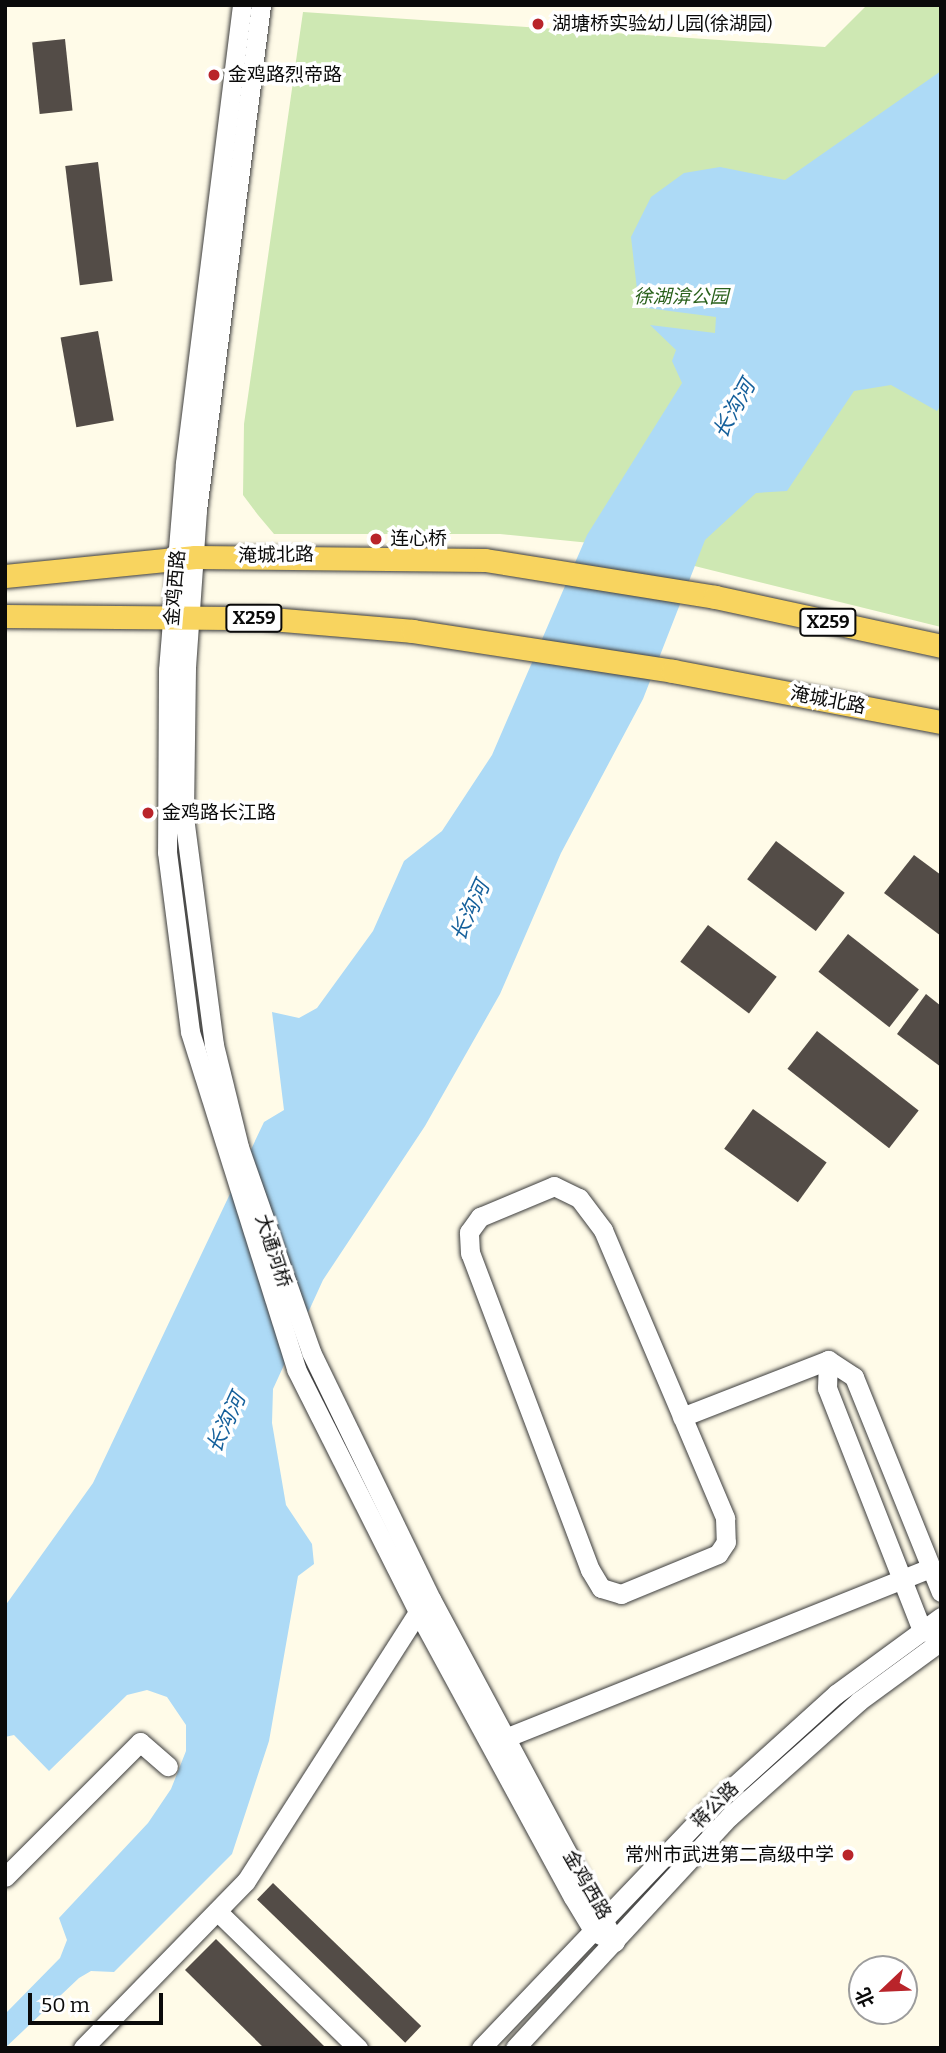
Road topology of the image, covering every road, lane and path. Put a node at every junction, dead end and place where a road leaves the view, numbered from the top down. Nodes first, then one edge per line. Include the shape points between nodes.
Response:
1 (242, 5) edge
2 (261, 5) edge
3 (186, 558) junction
4 (5, 576) edge
5 (5, 616) edge
6 (181, 617) junction
7 (941, 646) edge
8 (941, 722) edge
9 (239, 1147) joint
10 (229, 1167) joint
11 (311, 1352) joint
12 (828, 1360) junction
13 (296, 1369) joint
14 (682, 1417) junction
15 (931, 1568) junction
16 (903, 1580) junction
17 (941, 1592) edge
18 (418, 1612) junction
19 (941, 1617) edge
20 (935, 1636) edge
21 (497, 1741) junction
22 (168, 1766) dead end
23 (5, 1877) edge
24 (217, 1912) junction
25 (600, 1925) junction
26 (615, 1942) junction
27 (83, 2048) edge
28 (358, 2048) edge
29 (481, 2048) edge
30 (515, 2048) edge

1 - 3 street, 金鸡西路
2 - 3 street, 金鸡西路
3 - 4 main road, 淹城北路 / X259
3 - 6 street, 金鸡西路
3 - 7 main road, 淹城北路 / X259 via 329,554 548,567
5 - 6 main road, X259
6 - 8 main road, 淹城北路 / X259 via 400,630 673,671
6 - 9 street, 金鸡西路 via 184,817 195,939
6 - 10 street, 金鸡西路 via 167,852 190,1032
9 - 11 street, 大通河桥
10 - 13 street, 大通河桥
11 - 21 street, 金鸡西路
12 - 14 street
12 - 15 street via 854,1377
12 - 16 street via 827,1388
13 - 18 street, 金鸡西路
14 - 14 street via 603,1230 579,1198 554,1186 480,1217 469,1232 470,1253 601,1588 621,1594 719,1554 726,1542 725,1518
15 - 16 street
15 - 17 street
16 - 20 street
16 - 21 street
18 - 21 street, 金鸡西路
18 - 24 street via 246,1881
19 - 20 street, 蒋公路
20 - 25 street, 蒋公路 via 836,1694 713,1805
20 - 26 street, 蒋公路 via 729,1817
21 - 25 street, 金鸡西路
22 - 23 street via 140,1742
24 - 27 street
24 - 28 street
25 - 26 street, 金鸡西路
25 - 29 street, 蒋公路
26 - 30 street, 蒋公路

